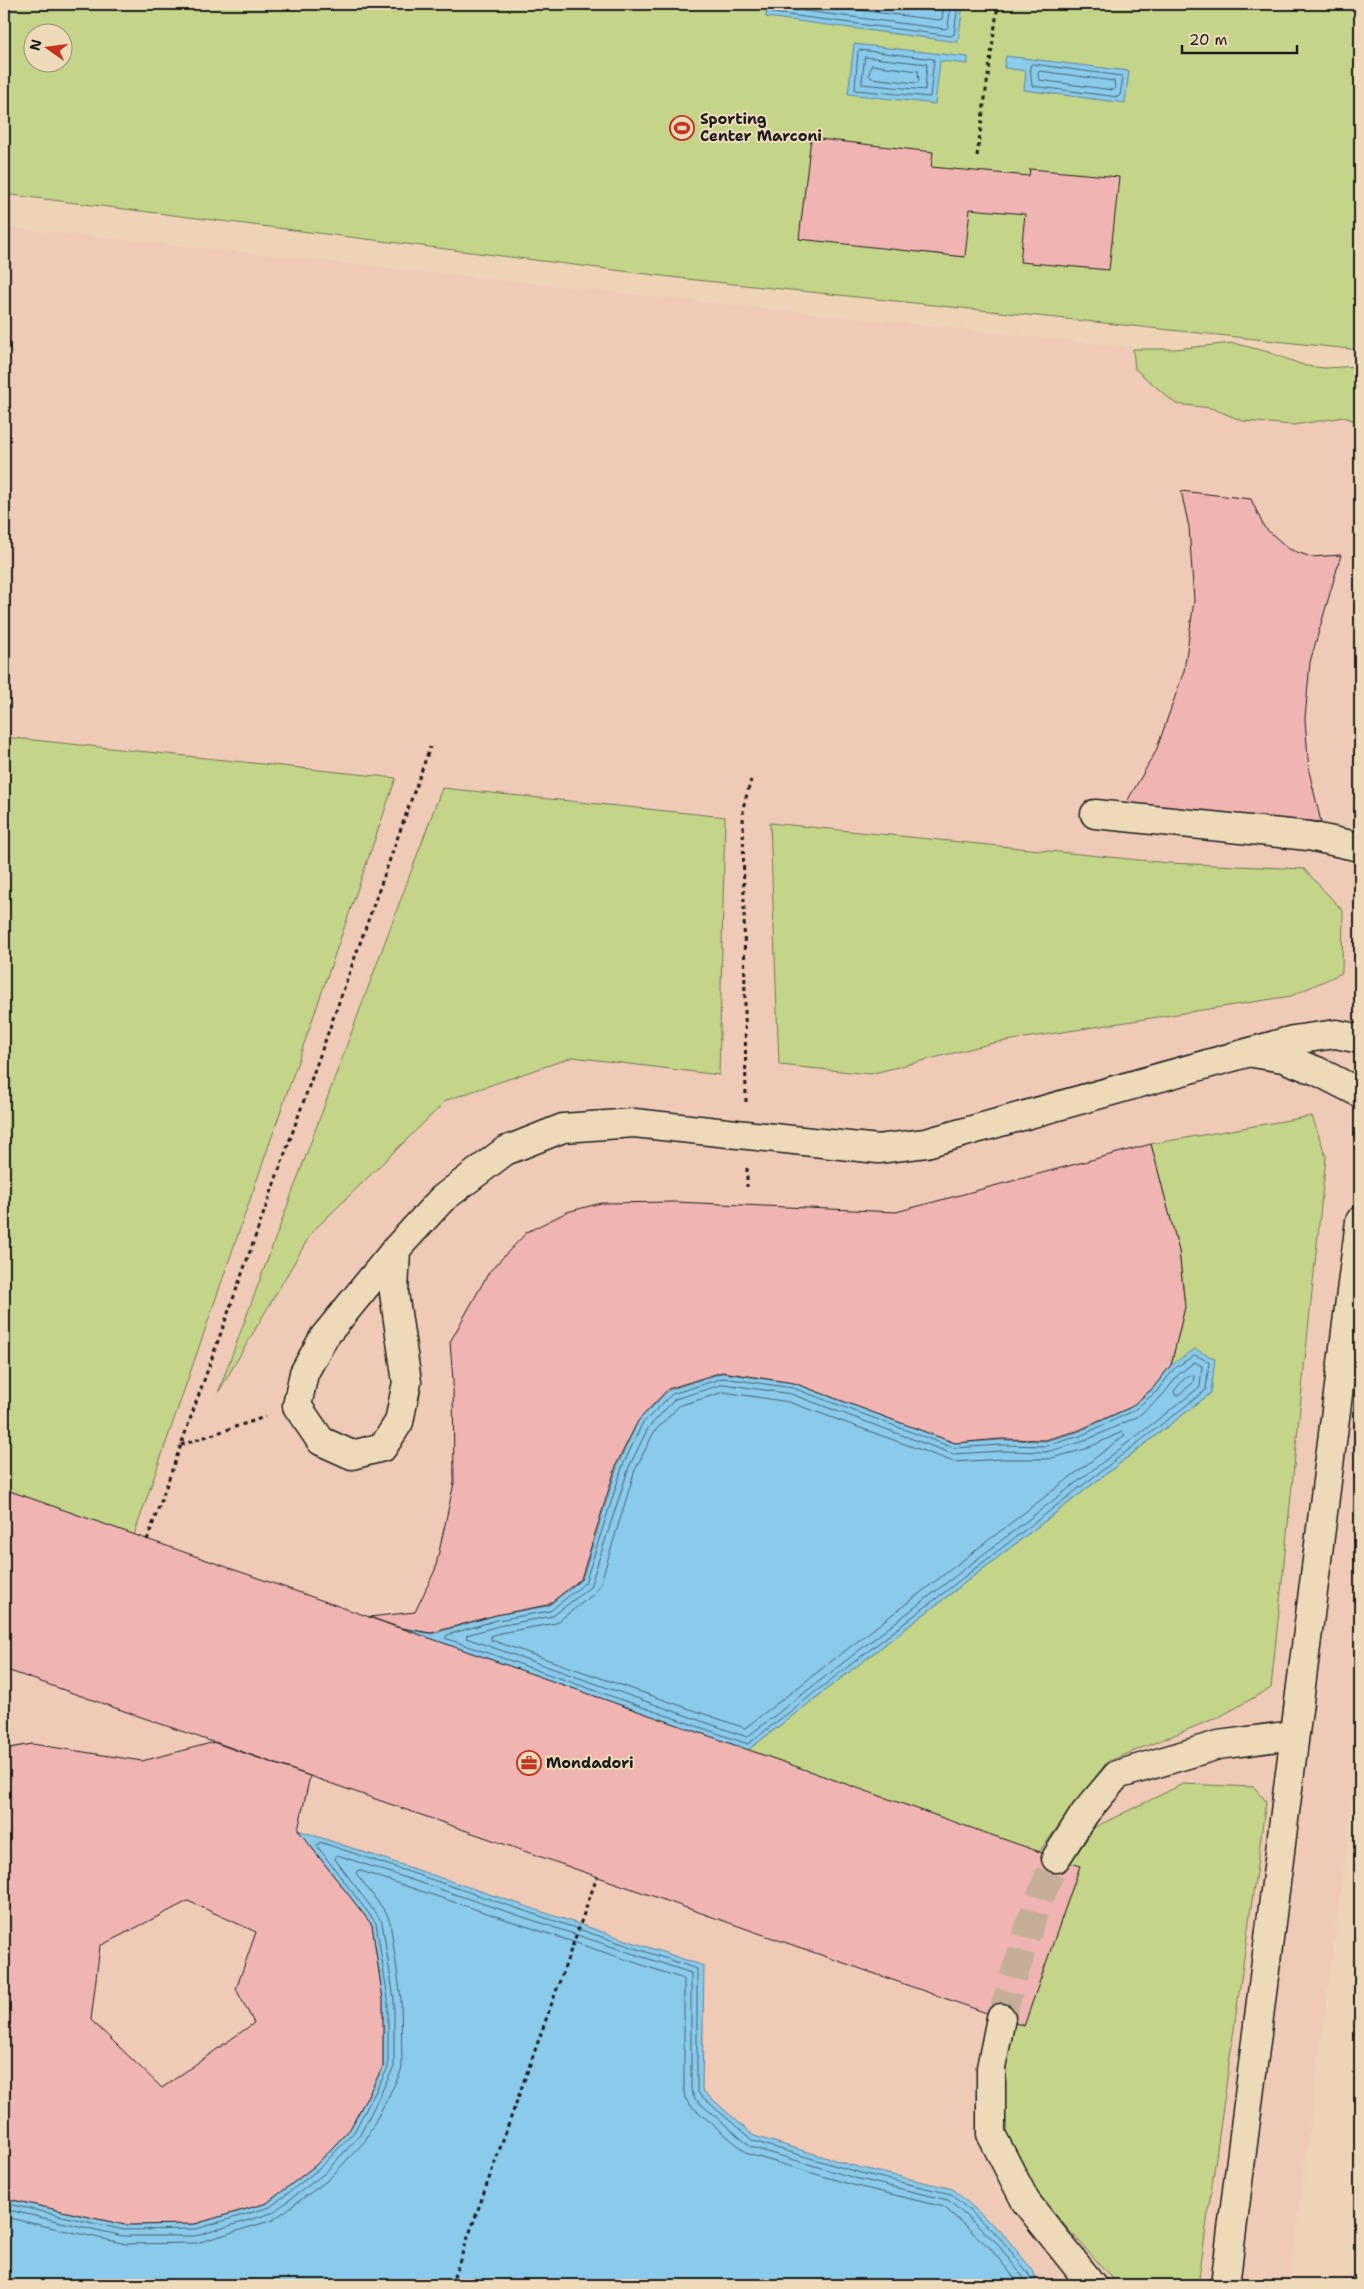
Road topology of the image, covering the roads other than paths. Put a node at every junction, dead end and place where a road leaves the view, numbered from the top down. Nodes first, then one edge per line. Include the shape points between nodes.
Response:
1 (1095, 814) dead end
2 (1360, 847) edge
3 (1360, 1039) edge
4 (1251, 1053) junction
5 (1360, 1093) edge
6 (1360, 1221) edge
7 (396, 1249) junction
8 (1294, 1735) junction
9 (1056, 1858) tunnel mouth
10 (1001, 2018) tunnel mouth
11 (1092, 2285) edge
12 (1225, 2285) edge

1 - 2 lane via 1309,836
3 - 4 lane via 1336,1034 1293,1040
4 - 5 lane via 1284,1058
4 - 7 lane via 926,1143 878,1149 634,1123 563,1128 505,1151 442,1200
6 - 8 lane
7 - 7 lane via 324,1337 304,1373 297,1406 321,1441 352,1454 383,1447 399,1422 407,1382 394,1293
8 - 9 lane via 1218,1744 1117,1775
8 - 12 lane
10 - 11 lane via 991,2068 991,2134 1026,2202

